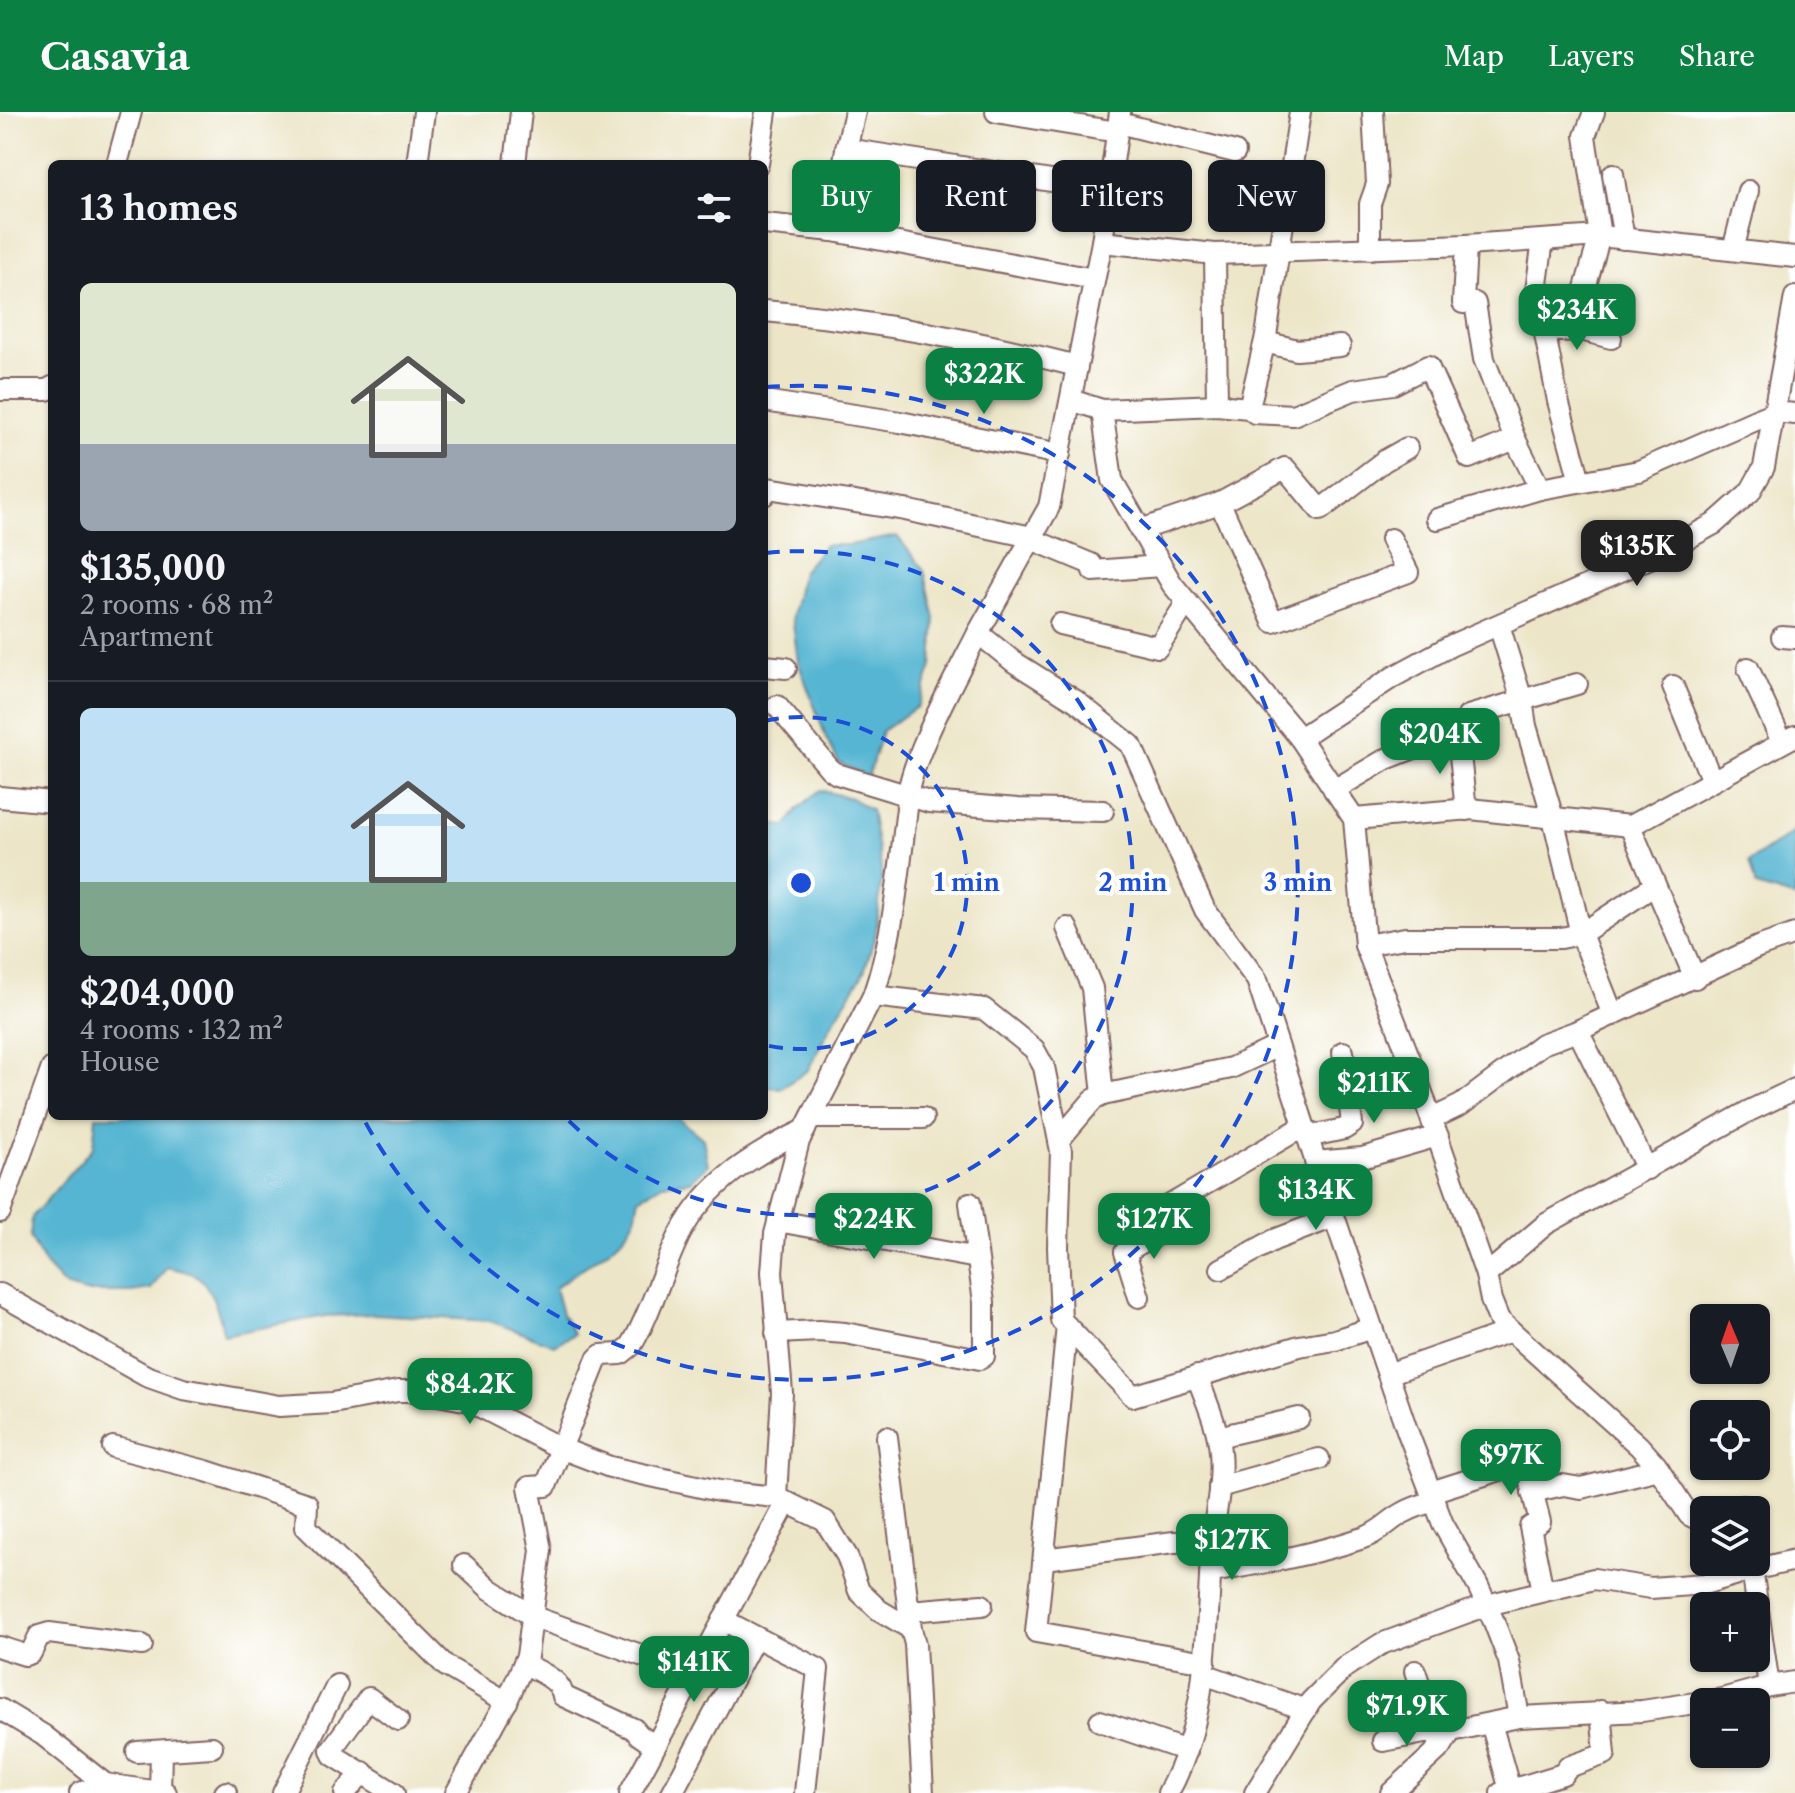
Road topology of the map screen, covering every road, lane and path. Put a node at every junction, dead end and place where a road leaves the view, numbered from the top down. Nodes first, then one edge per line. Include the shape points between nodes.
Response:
1 (131, 112) edge
2 (424, 112) edge
3 (521, 112) edge
4 (766, 112) edge
5 (855, 112) edge
6 (996, 112) edge
7 (1300, 112) edge
8 (1373, 112) edge
9 (1594, 112) edge
10 (1119, 122) edge
11 (846, 149) junction
12 (1235, 152) dead end
13 (118, 160) edge
14 (418, 160) edge
15 (515, 160) edge
16 (759, 160) edge
17 (844, 160) edge
18 (1113, 160) edge
19 (1613, 174) dead end
20 (1052, 181) edge
21 (1748, 191) dead end
22 (768, 224) edge
23 (792, 227) edge
24 (838, 232) edge
25 (1103, 232) edge
26 (1600, 236) junction
27 (1624, 239) junction
28 (1543, 240) junction
29 (1102, 242) junction
30 (1466, 245) junction
31 (1370, 249) junction
32 (1733, 250) junction
33 (1277, 252) junction
34 (1215, 254) junction
35 (1795, 257) edge
36 (1094, 279) junction
37 (1795, 297) edge
38 (768, 311) edge
39 (1573, 330) junction
40 (1545, 333) junction
41 (1611, 338) dead end
42 (1265, 342) junction
43 (1340, 346) dead end
44 (1077, 366) junction
45 (48, 389) edge
46 (0, 390) edge
47 (1071, 400) junction
48 (768, 402) edge
49 (1217, 405) junction
50 (1249, 408) junction
51 (1102, 410) junction
52 (1774, 412) junction
53 (1795, 414) edge
54 (1515, 439) junction
55 (1407, 448) dead end
56 (1060, 454) junction
57 (1580, 481) junction
58 (768, 488) edge
59 (1540, 489) junction
60 (1220, 503) junction
61 (1437, 519) dead end
62 (1140, 530) junction
63 (1032, 538) junction
64 (1391, 539) dead end
65 (1161, 566) junction
66 (1187, 602) junction
67 (1060, 624) dead end
68 (1499, 625) junction
69 (978, 633) junction
70 (768, 666) edge
71 (786, 668) dead end
72 (1748, 668) dead end
73 (1577, 684) dead end
74 (1673, 686) dead end
75 (1522, 700) junction
76 (777, 706) dead end
77 (1458, 737) junction
78 (1300, 738) junction
79 (1789, 739) edge
80 (1712, 781) junction
81 (1334, 790) junction
82 (906, 794) junction
83 (0, 797) edge
84 (48, 802) edge
85 (1466, 810) junction
86 (1103, 811) dead end
87 (1553, 818) junction
88 (1354, 819) junction
89 (1630, 826) junction
90 (1655, 885) junction
91 (1067, 928) dead end
92 (1581, 934) junction
93 (1795, 934) edge
94 (1365, 945) junction
95 (1695, 978) junction
96 (873, 996) junction
97 (1613, 1015) junction
98 (1578, 1031) junction
99 (1278, 1046) junction
100 (1343, 1052) dead end
101 (48, 1079) edge
102 (1795, 1089) edge
103 (1103, 1095) junction
104 (923, 1118) dead end
105 (808, 1124) junction
106 (1435, 1128) junction
107 (1305, 1131) junction
108 (1059, 1140) junction
109 (1315, 1162) junction
110 (1647, 1169) junction
111 (970, 1203) dead end
112 (0, 1212) edge
113 (1334, 1217) junction
114 (778, 1221) junction
115 (977, 1258) junction
116 (1221, 1269) dead end
117 (1486, 1275) junction
118 (0, 1294) edge
119 (1139, 1297) dead end
120 (1067, 1326) junction
121 (1372, 1328) junction
122 (1511, 1331) junction
123 (776, 1333) junction
124 (1388, 1374) junction
125 (1197, 1376) junction
126 (1299, 1418) dead end
127 (887, 1437) dead end
128 (1218, 1437) junction
129 (113, 1447) dead end
130 (560, 1448) junction
131 (1319, 1459) dead end
132 (1659, 1469) junction
133 (1219, 1487) junction
134 (1532, 1492) junction
135 (1432, 1496) junction
136 (781, 1499) junction
137 (1690, 1516) edge
138 (1213, 1541) junction
139 (1044, 1559) junction
140 (1795, 1560) edge
141 (1770, 1563) edge
142 (464, 1565) dead end
143 (1211, 1572) junction
144 (1725, 1576) edge
145 (1752, 1576) edge
146 (1543, 1591) junction
147 (982, 1605) dead end
148 (1487, 1605) junction
149 (534, 1617) junction
150 (723, 1620) junction
151 (910, 1620) junction
152 (755, 1637) junction
153 (142, 1645) dead end
154 (0, 1647) edge
155 (524, 1663) junction
156 (1205, 1668) junction
157 (1415, 1671) dead end
158 (694, 1674) junction
159 (1795, 1682) edge
160 (337, 1685) dead end
161 (1769, 1686) junction
162 (507, 1702) junction
163 (0, 1709) edge
164 (1306, 1710) junction
165 (1601, 1711) junction
166 (1519, 1717) junction
167 (398, 1720) dead end
168 (1100, 1721) dead end
169 (1491, 1723) junction
170 (1438, 1739) junction
171 (1383, 1741) dead end
172 (655, 1746) junction
173 (212, 1747) dead end
174 (1187, 1751) junction
175 (137, 1752) dead end
176 (161, 1752) junction
177 (923, 1765) junction
178 (363, 1772) junction
179 (105, 1784) junction
180 (163, 1792) edge
181 (1506, 1792) edge
182 (80, 1793) edge
183 (283, 1793) edge
184 (345, 1793) edge
185 (394, 1793) edge
186 (456, 1793) edge
187 (630, 1793) edge
188 (672, 1793) edge
189 (805, 1793) edge
190 (913, 1793) edge
191 (923, 1793) edge
192 (1168, 1793) edge
193 (1255, 1793) edge
194 (1391, 1793) edge

1 - 13 street
2 - 14 street
3 - 15 street
4 - 16 street
5 - 11 street
6 - 10 street
7 - 33 street
8 - 31 street via 1377,184 1370,204
9 - 26 street via 1585,136
10 - 12 street
10 - 18 street
11 - 17 street
11 - 20 street
19 - 27 street
21 - 32 street
22 - 23 street
24 - 36 street
25 - 29 street
26 - 27 street
26 - 28 street
26 - 39 street
27 - 32 street
28 - 30 street
28 - 40 street via 1532,320 1543,324
29 - 34 street
29 - 36 street
30 - 31 street
30 - 54 street via 1463,303 1475,303 1484,359
31 - 33 street
32 - 35 street
33 - 34 street
33 - 42 street
34 - 49 street
36 - 44 street
37 - 52 street
38 - 44 street via 831,317
39 - 40 street
39 - 41 street
40 - 57 street
42 - 43 street via 1297,350
42 - 50 street
44 - 47 street
45 - 46 street
47 - 51 street
47 - 56 street
48 - 56 street
49 - 50 street
49 - 51 street
50 - 54 street via 1293,415 1353,390 1393,384 1428,366 1469,458
51 - 62 street via 1112,480
52 - 53 street
52 - 57 street via 1639,471
52 - 68 street via 1764,467 1750,492 1714,524
54 - 59 street
55 - 60 street via 1320,510 1285,468
56 - 63 street via 1049,507
57 - 59 street
58 - 63 street
59 - 61 street
60 - 62 street
60 - 64 street via 1273,622 1408,572
62 - 65 street
63 - 65 street via 1091,564 1093,571
63 - 69 street
65 - 66 street
66 - 67 street via 1158,647
66 - 78 street
68 - 75 street
68 - 78 street via 1393,677
69 - 82 street
69 - 99 street via 1131,745 1205,910 1257,980
70 - 71 street
72 - 79 street
73 - 75 street
74 - 80 street
75 - 77 street via 1468,716 1469,735
75 - 87 street
76 - 82 street via 830,769
77 - 81 street via 1386,759
77 - 85 street
78 - 81 street
79 - 80 street
80 - 89 street
81 - 88 street
82 - 86 street via 929,802
82 - 96 street via 892,916
83 - 84 street
85 - 87 street
85 - 88 street
87 - 89 street
87 - 92 street
88 - 94 street
89 - 90 street
90 - 92 street
90 - 95 street
91 - 103 street via 1092,988
92 - 94 street via 1405,938
92 - 97 street
93 - 95 street
94 - 106 street
95 - 97 street
96 - 105 street
96 - 108 street via 984,1009 1022,1037 1044,1067
97 - 98 street
98 - 106 street via 1542,1044
98 - 110 street
99 - 103 street via 1237,1067
99 - 107 street
100 - 107 street via 1352,1124
101 - 112 street
102 - 110 street
103 - 108 street
104 - 105 street
105 - 114 street
105 - 130 street via 722,1179 699,1202 678,1237 639,1334 621,1354 597,1359
106 - 109 street via 1362,1158
106 - 117 street
107 - 109 street
107 - 119 street via 1160,1211 1171,1226 1125,1252
108 - 120 street via 1059,1276 1061,1320
109 - 113 street
110 - 117 street via 1546,1224
111 - 115 street
113 - 116 street via 1274,1240
113 - 121 street
114 - 115 street
114 - 123 street via 772,1272
115 - 123 street via 986,1328 980,1359 845,1333
117 - 122 street via 1499,1320
118 - 130 street via 170,1386 279,1406 417,1391 469,1401
120 - 125 street via 1133,1396
120 - 139 street
121 - 124 street
121 - 125 street
122 - 124 street
122 - 132 street
123 - 136 street via 782,1393
124 - 135 street
125 - 128 street
126 - 128 street
127 - 151 street
128 - 133 street
129 - 162 street via 307,1504 306,1527 398,1621 446,1666
130 - 136 street via 610,1467
130 - 149 street via 546,1486 529,1487 541,1550
131 - 133 street
132 - 134 street via 1581,1488 1563,1485
132 - 137 street
133 - 138 street
134 - 135 street via 1525,1462
134 - 146 street via 1540,1522 1530,1527
135 - 143 street via 1364,1538 1321,1552
135 - 148 street
136 - 150 street
136 - 151 street via 825,1521 847,1556 859,1591 879,1610
138 - 139 street
138 - 143 street
139 - 156 street via 1036,1632
140 - 141 street
142 - 149 street
143 - 156 street
144 - 146 street via 1704,1584 1651,1588 1594,1579
145 - 161 street
146 - 148 street
147 - 151 street
148 - 164 street via 1381,1644 1345,1667
148 - 166 street via 1509,1661
149 - 155 street
149 - 158 street
150 - 152 street
150 - 158 street
151 - 177 street
152 - 188 street
152 - 189 street via 818,1669
153 - 154 street via 49,1633 39,1636 25,1655
155 - 162 street
155 - 172 street via 556,1682 563,1696 634,1729
156 - 164 street
156 - 174 street
157 - 170 street
158 - 172 street
159 - 161 street
160 - 183 street
161 - 165 street via 1642,1711
162 - 186 street
163 - 179 street
164 - 193 street
165 - 166 street
165 - 181 street via 1605,1754
166 - 169 street
167 - 178 street via 369,1698 333,1744 333,1755
168 - 174 street
169 - 170 street
169 - 181 street
170 - 171 street
170 - 194 street
172 - 187 street
173 - 176 street
174 - 192 street
175 - 176 street
176 - 180 street
177 - 190 street
177 - 191 street
178 - 184 street
178 - 185 street
179 - 180 street
179 - 182 street

